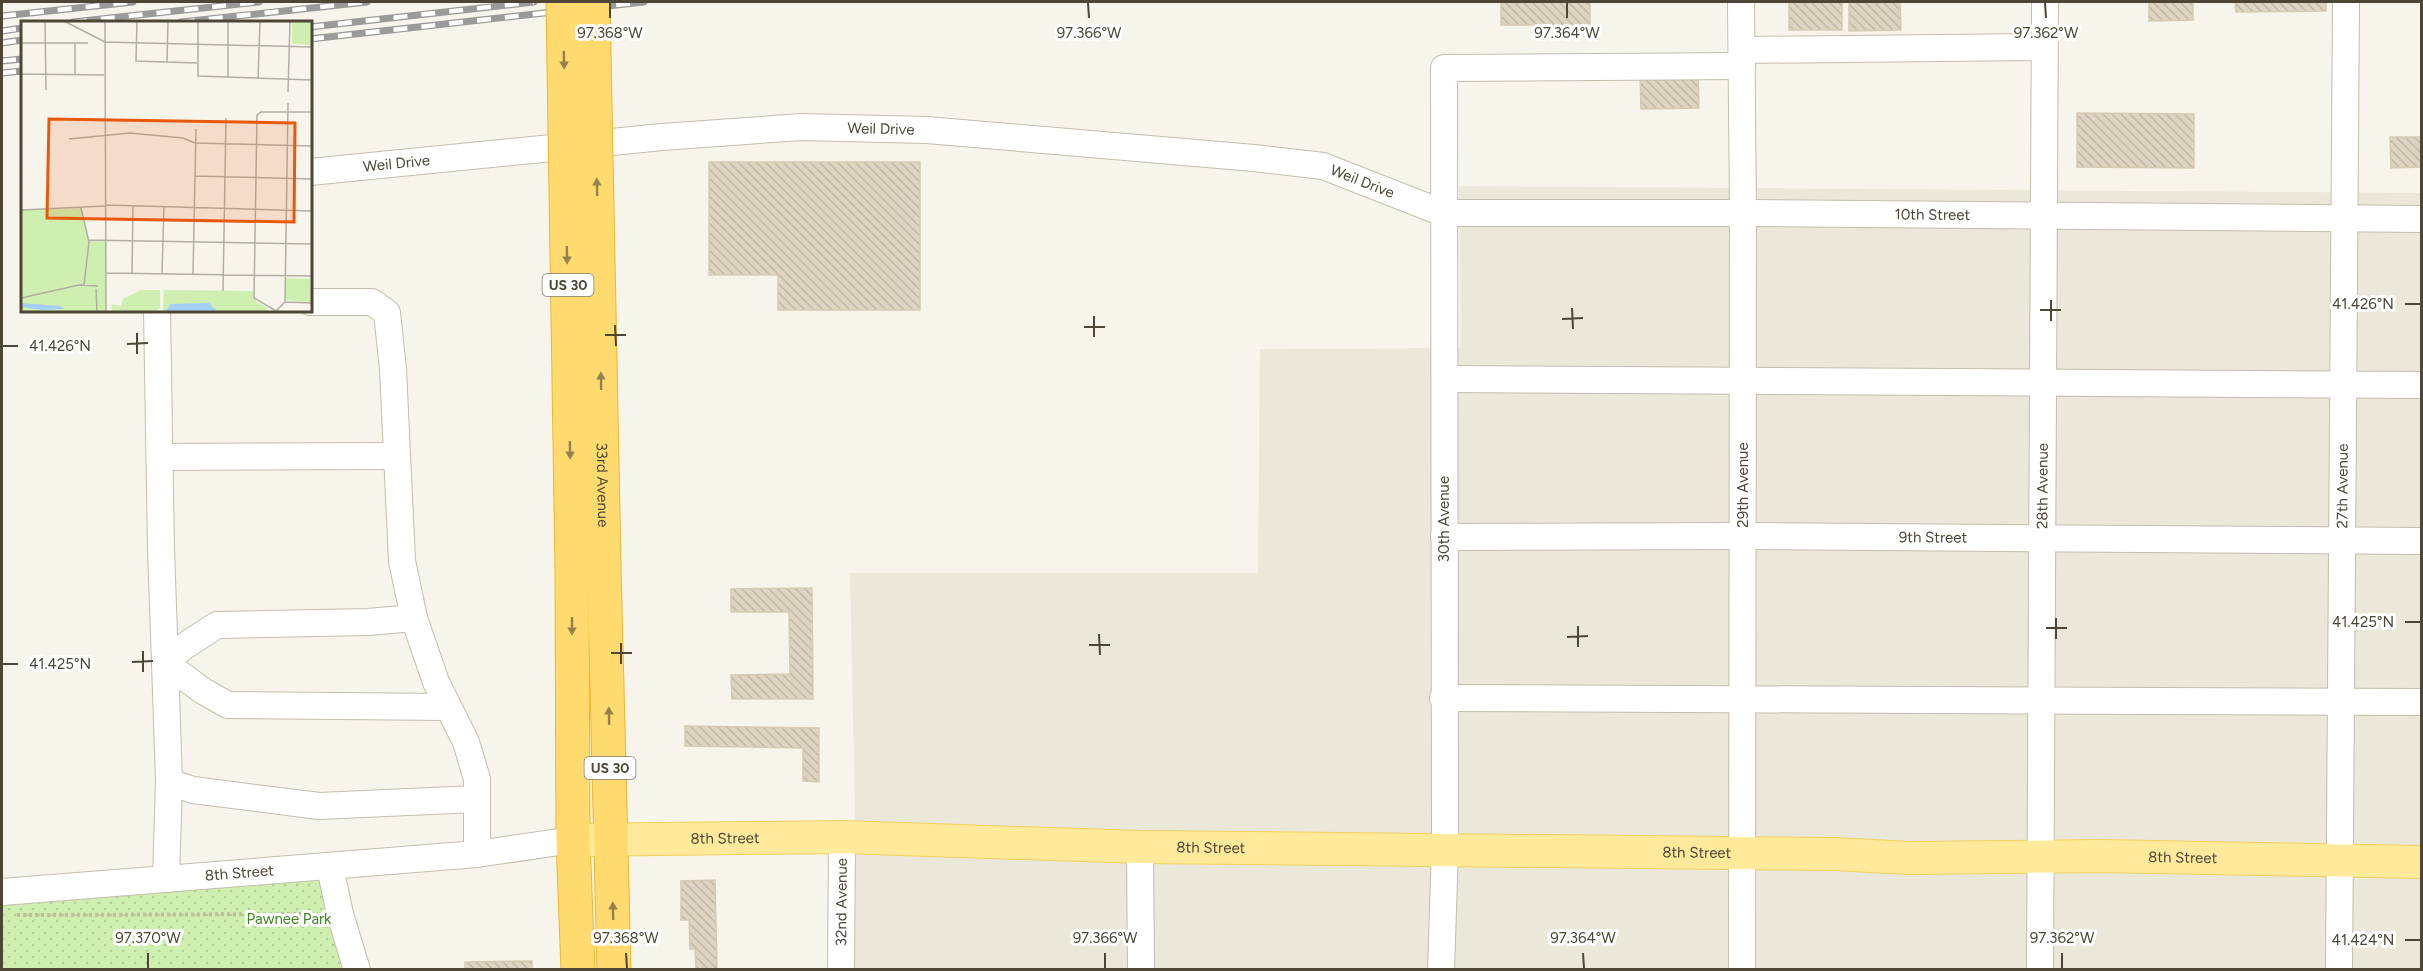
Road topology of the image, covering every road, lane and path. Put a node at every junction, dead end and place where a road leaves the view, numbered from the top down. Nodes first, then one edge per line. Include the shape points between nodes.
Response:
1 (563, 2) edge
2 (593, 2) edge
3 (1741, 2) edge
4 (2044, 2) edge
5 (2346, 2) edge
6 (2044, 47) junction
7 (1742, 58) junction
8 (312, 172) edge
9 (1443, 213) junction
10 (1743, 213) junction
11 (2044, 215) junction
12 (2345, 218) junction
13 (2421, 219) edge
14 (312, 302) edge
15 (157, 312) edge
16 (1445, 379) junction
17 (1743, 381) junction
18 (2043, 383) junction
19 (2343, 384) junction
20 (2421, 385) edge
21 (396, 456) junction
22 (160, 457) junction
23 (1743, 536) junction
24 (1444, 537) junction
25 (2042, 539) junction
26 (2342, 541) junction
27 (2421, 541) edge
28 (414, 618) junction
29 (165, 663) junction
30 (1443, 698) junction
31 (1743, 700) junction
32 (2041, 701) junction
33 (2342, 702) junction
34 (2421, 702) edge
35 (448, 707) junction
36 (169, 782) junction
37 (476, 799) junction
38 (842, 837) junction
39 (573, 840) junction
40 (612, 840) junction
41 (1140, 847) junction
42 (1445, 849) junction
43 (1743, 853) junction
44 (477, 854) junction
45 (2040, 857) junction
46 (2341, 862) junction
47 (2421, 862) edge
48 (330, 867) junction
49 (165, 879) junction
50 (2, 892) edge
51 (340, 914) junction
52 (13, 915) dead end
53 (357, 969) edge
54 (578, 969) edge
55 (614, 969) edge
56 (841, 969) edge
57 (1141, 969) edge
58 (1441, 969) edge
59 (1742, 969) edge
60 (2040, 969) edge
61 (2339, 969) edge

1 -> 39 highway, US 30, bridge
40 -> 2 highway, 33rd Avenue / US 30, bridge
3 - 7 street, 29th Avenue
4 - 6 street, 28th Avenue
5 - 12 street, 27th Avenue
6 - 7 street
6 - 11 street, 28th Avenue
7 - 9 street, 30th Avenue via 1444,68
7 - 10 street, 29th Avenue
8 - 9 street, Weil Drive via 801,127 927,130 1323,166
9 - 10 street, 10th Street
9 - 16 street, 30th Avenue
10 - 11 street, 10th Street
10 - 17 street, 29th Avenue
11 - 12 street, 10th Street
11 - 18 street, 28th Avenue
12 - 13 street, 10th Street
12 - 19 street, 27th Avenue
14 - 21 street via 372,302 387,313
15 - 22 street
16 - 17 street
16 - 24 street, 30th Avenue
17 - 18 street
17 - 23 street, 29th Avenue
18 - 19 street
18 - 25 street, 28th Avenue
19 - 20 street
19 - 26 street, 27th Avenue
21 - 22 street
21 - 28 street via 402,561
22 - 29 street
23 - 24 street, 9th Street
23 - 25 street, 9th Street
23 - 31 street, 29th Avenue
24 - 30 street, 30th Avenue
25 - 26 street, 9th Street
25 - 32 street, 28th Avenue
26 - 27 street, 9th Street
26 - 33 street, 27th Avenue
28 - 29 street via 217,626
28 - 35 street
29 - 35 street via 228,705
29 - 36 street
30 - 31 street
30 - 42 street, 30th Avenue
31 - 32 street
31 - 43 street, 29th Avenue
32 - 33 street
32 - 45 street, 28th Avenue
33 - 34 street
33 - 46 street, 27th Avenue
35 - 37 street via 466,742 477,779
36 - 37 street via 193,790 319,806
36 - 49 street
37 - 44 street
38 - 40 main road, 8th Street
38 - 41 main road, 8th Street
38 - 56 street, 32nd Avenue
39 - 40 main road, 8th Street
39 - 44 street, 8th Street
39 - 54 highway, US 30
55 -> 40 highway, 33rd Avenue / US 30
41 - 42 main road, 8th Street
41 - 57 street
42 - 43 main road, 8th Street
42 - 58 street, 30th Avenue
43 - 45 main road, 8th Street
43 - 59 street, 29th Avenue
44 - 48 street, 8th Street
45 - 46 main road, 8th Street
45 - 60 street, 28th Avenue
46 - 47 main road, 8th Street
46 - 61 street, 27th Avenue
48 - 49 street, 8th Street
48 - 51 street
49 - 50 street, 8th Street
51 - 52 path
51 - 53 street

